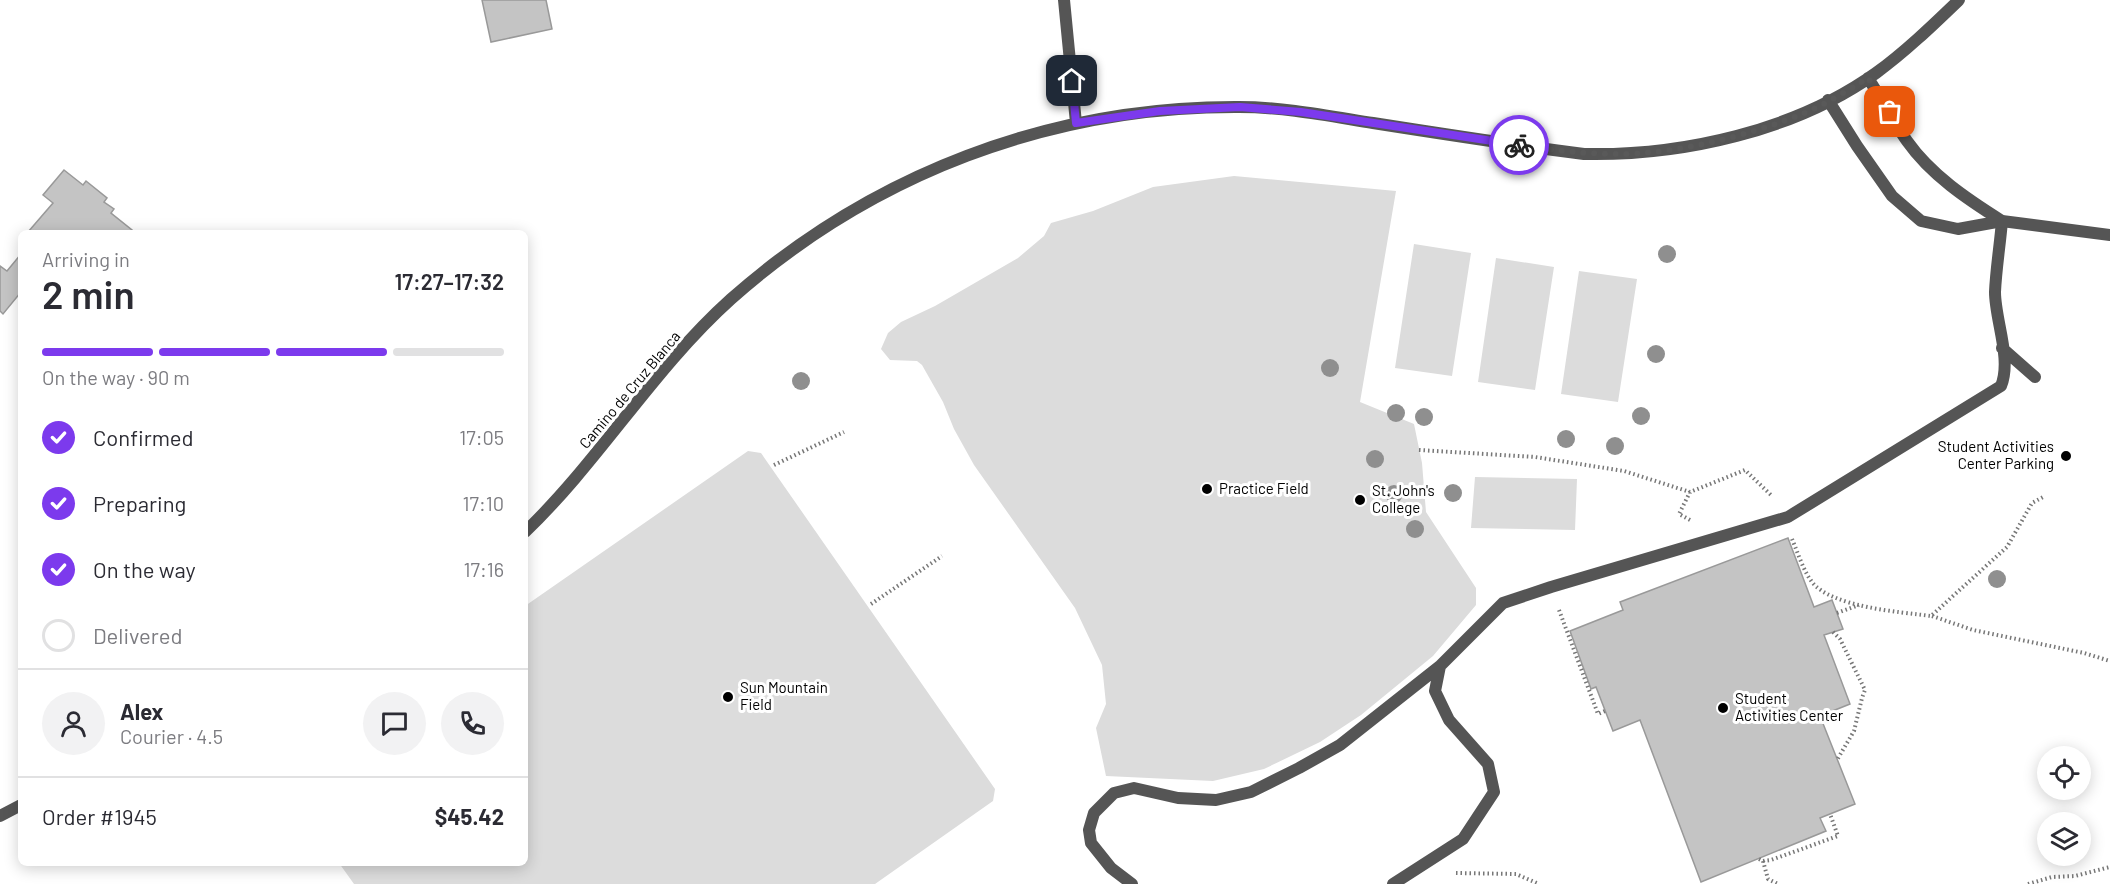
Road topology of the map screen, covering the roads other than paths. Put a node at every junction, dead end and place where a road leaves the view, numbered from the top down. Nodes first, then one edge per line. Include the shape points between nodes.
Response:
1 (1064, 0) edge
2 (1959, 0) edge
3 (1868, 78) junction
4 (1828, 100) junction
5 (1076, 123) junction
6 (2002, 221) junction
7 (2110, 235) edge
8 (2002, 348) junction
9 (2035, 377) dead end
10 (528, 529) edge
11 (1440, 666) junction
12 (18, 807) edge
13 (0, 816) edge
14 (1132, 884) edge
15 (1393, 884) edge

1 - 5 street
2 - 3 street, Camino de Cruz Blanca
3 - 4 street, Camino de Cruz Blanca
3 - 6 street via 1907,141 1931,168 1962,195
4 - 5 street, Camino de Cruz Blanca via 1800,115 1722,140 1621,154 1584,154 1301,112 1240,107 1160,111
4 - 6 street via 1892,196 1921,221 1958,229
5 - 10 street, Camino de Cruz Blanca via 991,146 895,187 782,258 730,300 669,362 601,449
6 - 7 street
6 - 8 street via 1995,294
8 - 9 street
8 - 11 street via 2001,386 1788,517 1503,603
11 - 14 street via 1340,745 1251,792 1216,800 1178,798 1134,788 1114,793 1094,813 1089,830 1091,843 1111,868
11 - 15 street via 1435,691 1449,720 1488,764 1494,792 1463,839
12 - 13 street

